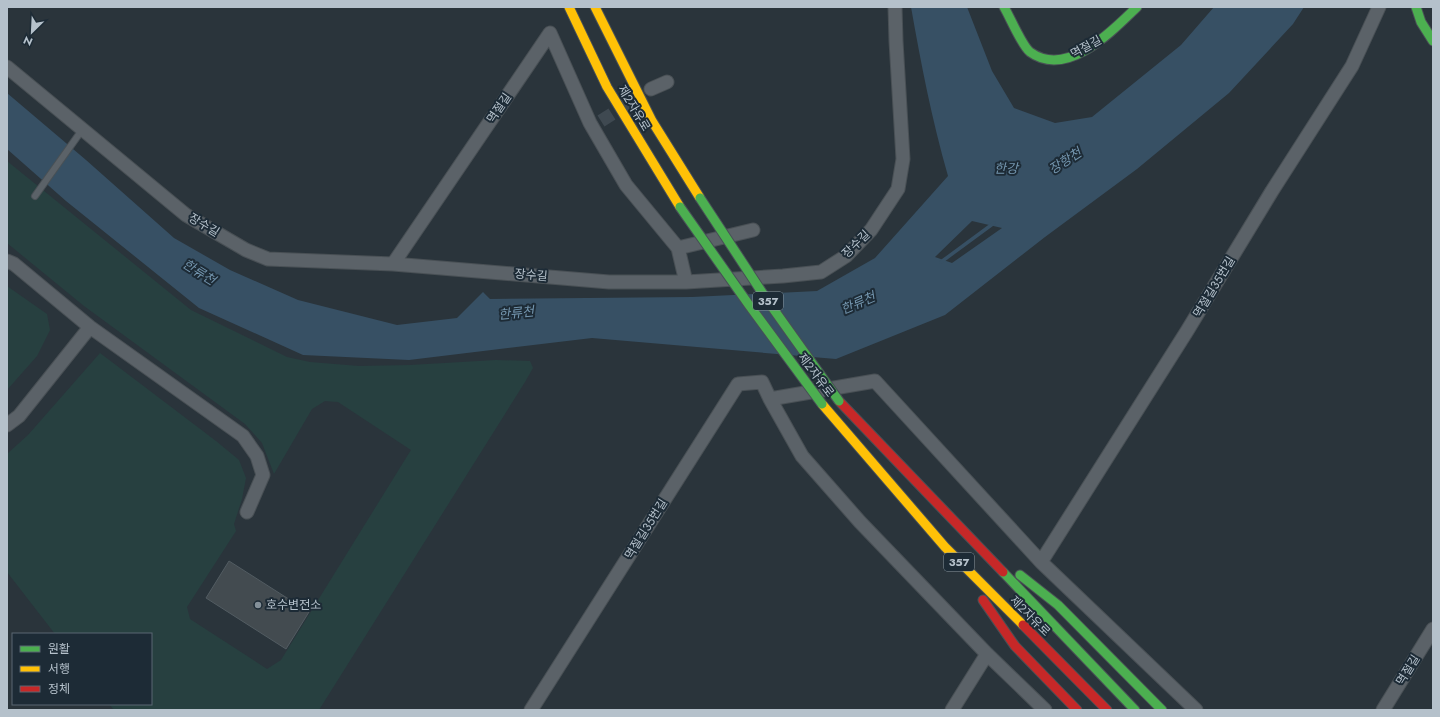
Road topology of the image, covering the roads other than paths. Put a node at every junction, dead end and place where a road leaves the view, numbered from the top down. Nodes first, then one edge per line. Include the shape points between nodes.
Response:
1 (569, 7) edge
2 (595, 7) edge
3 (895, 7) edge
4 (1004, 7) edge
5 (1138, 7) edge
6 (1379, 7) edge
7 (1416, 7) edge
8 (1433, 41) edge
9 (7, 68) edge
10 (667, 82) dead end
11 (651, 89) tunnel mouth
12 (82, 130) junction
13 (35, 196) dead end
14 (753, 230) dead end
15 (678, 248) junction
16 (7, 260) edge
17 (393, 264) junction
18 (686, 282) junction
19 (90, 327) junction
20 (770, 399) junction
21 (7, 425) edge
22 (247, 512) dead end
23 (958, 527) junction
24 (945, 547) junction
25 (1041, 562) junction
26 (1433, 629) edge
27 (987, 654) junction
28 (532, 710) edge
29 (952, 710) edge
30 (1045, 710) edge
31 (1077, 710) edge
32 (1107, 710) edge
33 (1135, 710) edge
34 (1162, 710) edge
35 (1196, 710) edge
36 (1383, 710) edge

1 - 24 main road, 제2자유로 / 357, bridge via 608,87 680,207 822,404
2 - 23 main road, 제2자유로 / 357, bridge via 652,121 767,300 839,401
3 - 18 street, 장수길 via 903,159 898,189 871,230 846,256 821,272
4 - 5 main road, 멱절길 via 1029,52 1054,60 1080,53 1103,39
6 - 25 street, 멱절길35번길 via 1352,66
7 - 8 main road via 1421,22
9 - 12 street, 장수길
10 - 11 street
12 - 13 lane
12 - 17 street, 장수길 via 186,215 246,250 268,259
14 - 15 street
15 - 17 street, 멱절길 via 626,185 550,33
15 - 18 street
16 - 19 street
17 - 18 street, 장수길 via 609,282
19 - 21 street via 19,416
19 - 22 street via 243,436 257,456 263,475
20 - 25 street via 875,381
20 - 27 street via 802,456 860,522
20 - 28 street, 멱절길35번길 via 762,382 738,384
23 - 33 main road
23 - 34 main road via 1058,605
24 - 31 main road via 1015,646
24 - 32 main road, 제2자유로 / 357
25 - 35 street
26 - 36 street, 멱절길
27 - 29 street
27 - 30 street

